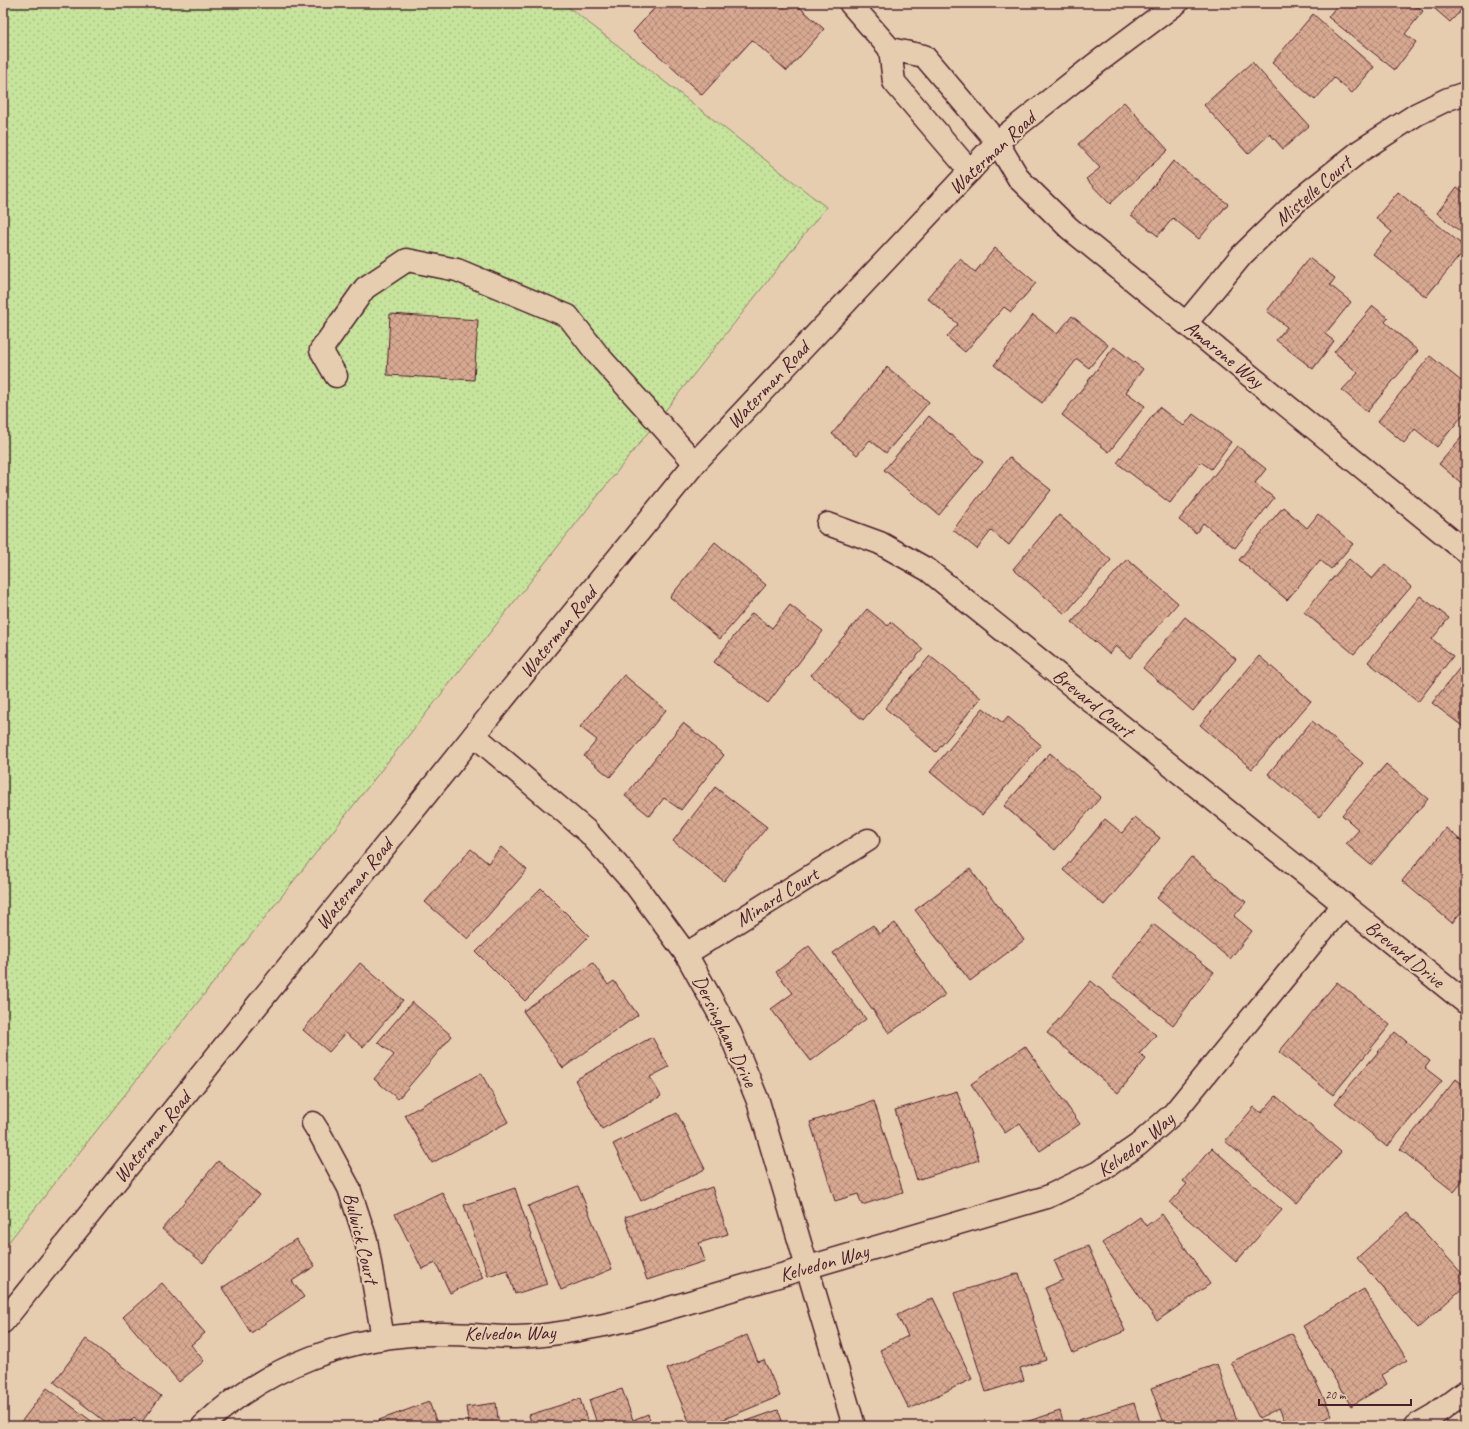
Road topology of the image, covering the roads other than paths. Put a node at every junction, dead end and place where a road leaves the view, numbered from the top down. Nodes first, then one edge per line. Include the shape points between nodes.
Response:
1 (850, 3) edge
2 (1176, 3) edge
3 (890, 49) junction
4 (1466, 93) edge
5 (997, 142) junction
6 (970, 171) junction
7 (1186, 323) junction
8 (336, 376) dead end
9 (695, 463) junction
10 (828, 524) dead end
11 (1466, 552) edge
12 (474, 735) junction
13 (868, 840) dead end
14 (1344, 904) junction
15 (686, 954) junction
16 (1466, 1003) edge
17 (313, 1123) dead end
18 (808, 1268) junction
19 (3, 1322) edge
20 (382, 1338) junction
21 (1466, 1391) edge
22 (203, 1426) edge
23 (854, 1426) edge
24 (1415, 1426) edge

1 - 3 street
2 - 5 street, Waterman Road
3 - 5 street, Amarone Way via 924,56
3 - 6 street via 894,82
4 - 7 street, Mistelle Court via 1417,114 1360,151 1296,202 1242,255
5 - 6 street, Waterman Road
5 - 7 street, Amarone Way via 1019,179 1069,228
6 - 9 street, Waterman Road
7 - 11 street, Amarone Way
8 - 9 street via 321,350 365,288 407,260 457,270 568,316 598,355
9 - 12 street, Waterman Road
10 - 14 street, Brevard Court via 880,543 928,570
12 - 15 street, Dersingham Drive via 588,832 637,887
12 - 19 street, Waterman Road
13 - 15 street, Minard Court
14 - 16 street, Brevard Drive
14 - 18 street, Kelvedon Way via 1174,1112 1138,1145 1097,1173 1048,1197
15 - 18 street, Dersingham Drive via 730,1033 758,1101
17 - 20 street, Bulwick Court via 349,1188 366,1240
18 - 20 street, Kelvedon Way via 632,1319 575,1332 516,1337 436,1334
18 - 23 street, Dersingham Drive
20 - 22 street, Kelvedon Way via 352,1344 301,1362 252,1387
21 - 24 street

